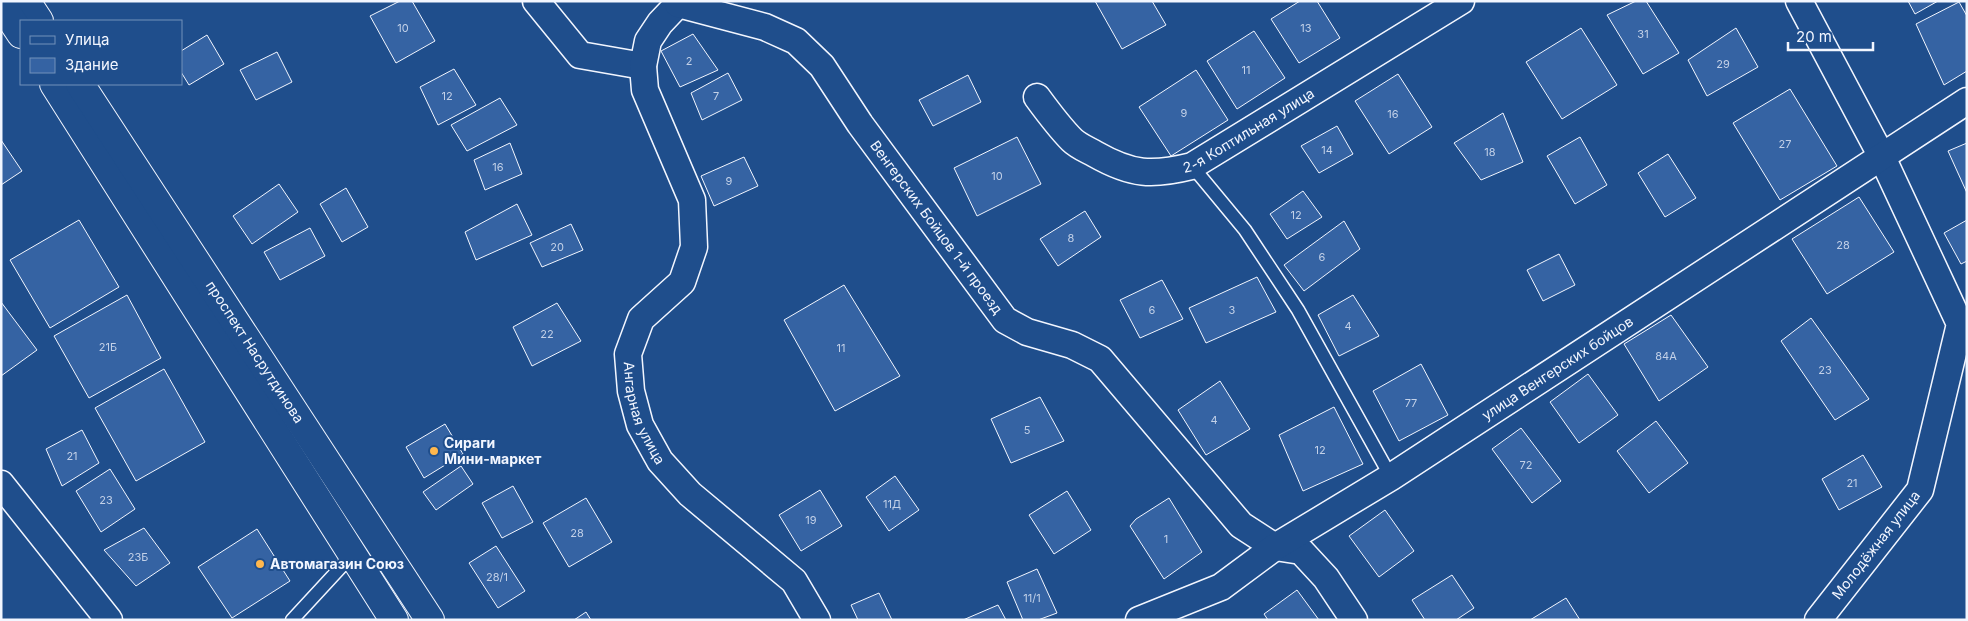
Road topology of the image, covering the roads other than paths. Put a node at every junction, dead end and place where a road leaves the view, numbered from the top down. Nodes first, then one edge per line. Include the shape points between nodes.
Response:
1 (26, 1) edge
2 (536, 1) edge
3 (1462, 1) edge
4 (1799, 1) edge
5 (677, 3) edge
6 (1, 4) edge
7 (38, 20) edge
8 (20, 32) edge
9 (643, 66) junction
10 (55, 85) edge
11 (81, 85) edge
12 (1037, 98) dead end
13 (1967, 101) edge
14 (1882, 157) junction
15 (1192, 166) junction
16 (1391, 477) junction
17 (1, 484) edge
18 (377, 539) junction
19 (1275, 547) junction
20 (351, 555) junction
21 (109, 620) edge
22 (292, 620) edge
23 (394, 620) edge
24 (430, 620) edge
25 (818, 620) edge
26 (1140, 620) edge
27 (1354, 620) edge
28 (1818, 620) edge

1 - 7 main road
2 - 9 street via 580,55
3 - 15 street, 2-я Коптильная улица
4 - 14 street, Молодёжная улица
5 - 9 street, Ангарная улица via 648,41
5 - 19 street, Венгерских Бойцов 1-й проезд via 765,27 796,41 822,66 860,124 1005,320 1027,332 1072,344 1100,359 1241,525
6 - 8 main road
9 - 25 street, Ангарная улица via 645,90 692,200 694,248 682,282 642,319 628,354 631,391 640,425 660,462 690,494 794,581
10 - 20 main road, проспект Насрутдинова
11 - 18 main road, проспект Насрутдинова
12 - 15 street, 2-я Коптильная улица via 1074,142 1105,160 1139,172 1168,172
13 - 14 street, улица Венгерских бойцов
14 - 16 street, улица Венгерских бойцов
14 - 28 street, Молодёжная улица via 1960,324 1920,490
15 - 16 lane via 1245,230 1298,310
16 - 19 street, улица Венгерских бойцов
17 - 21 street
18 - 20 lane
18 - 24 main road, проспект Насрутдинова
19 - 26 street, улица Венгерских бойцов via 1221,587
19 - 27 street via 1301,551 1326,578
20 - 22 lane
20 - 23 main road, проспект Насрутдинова

